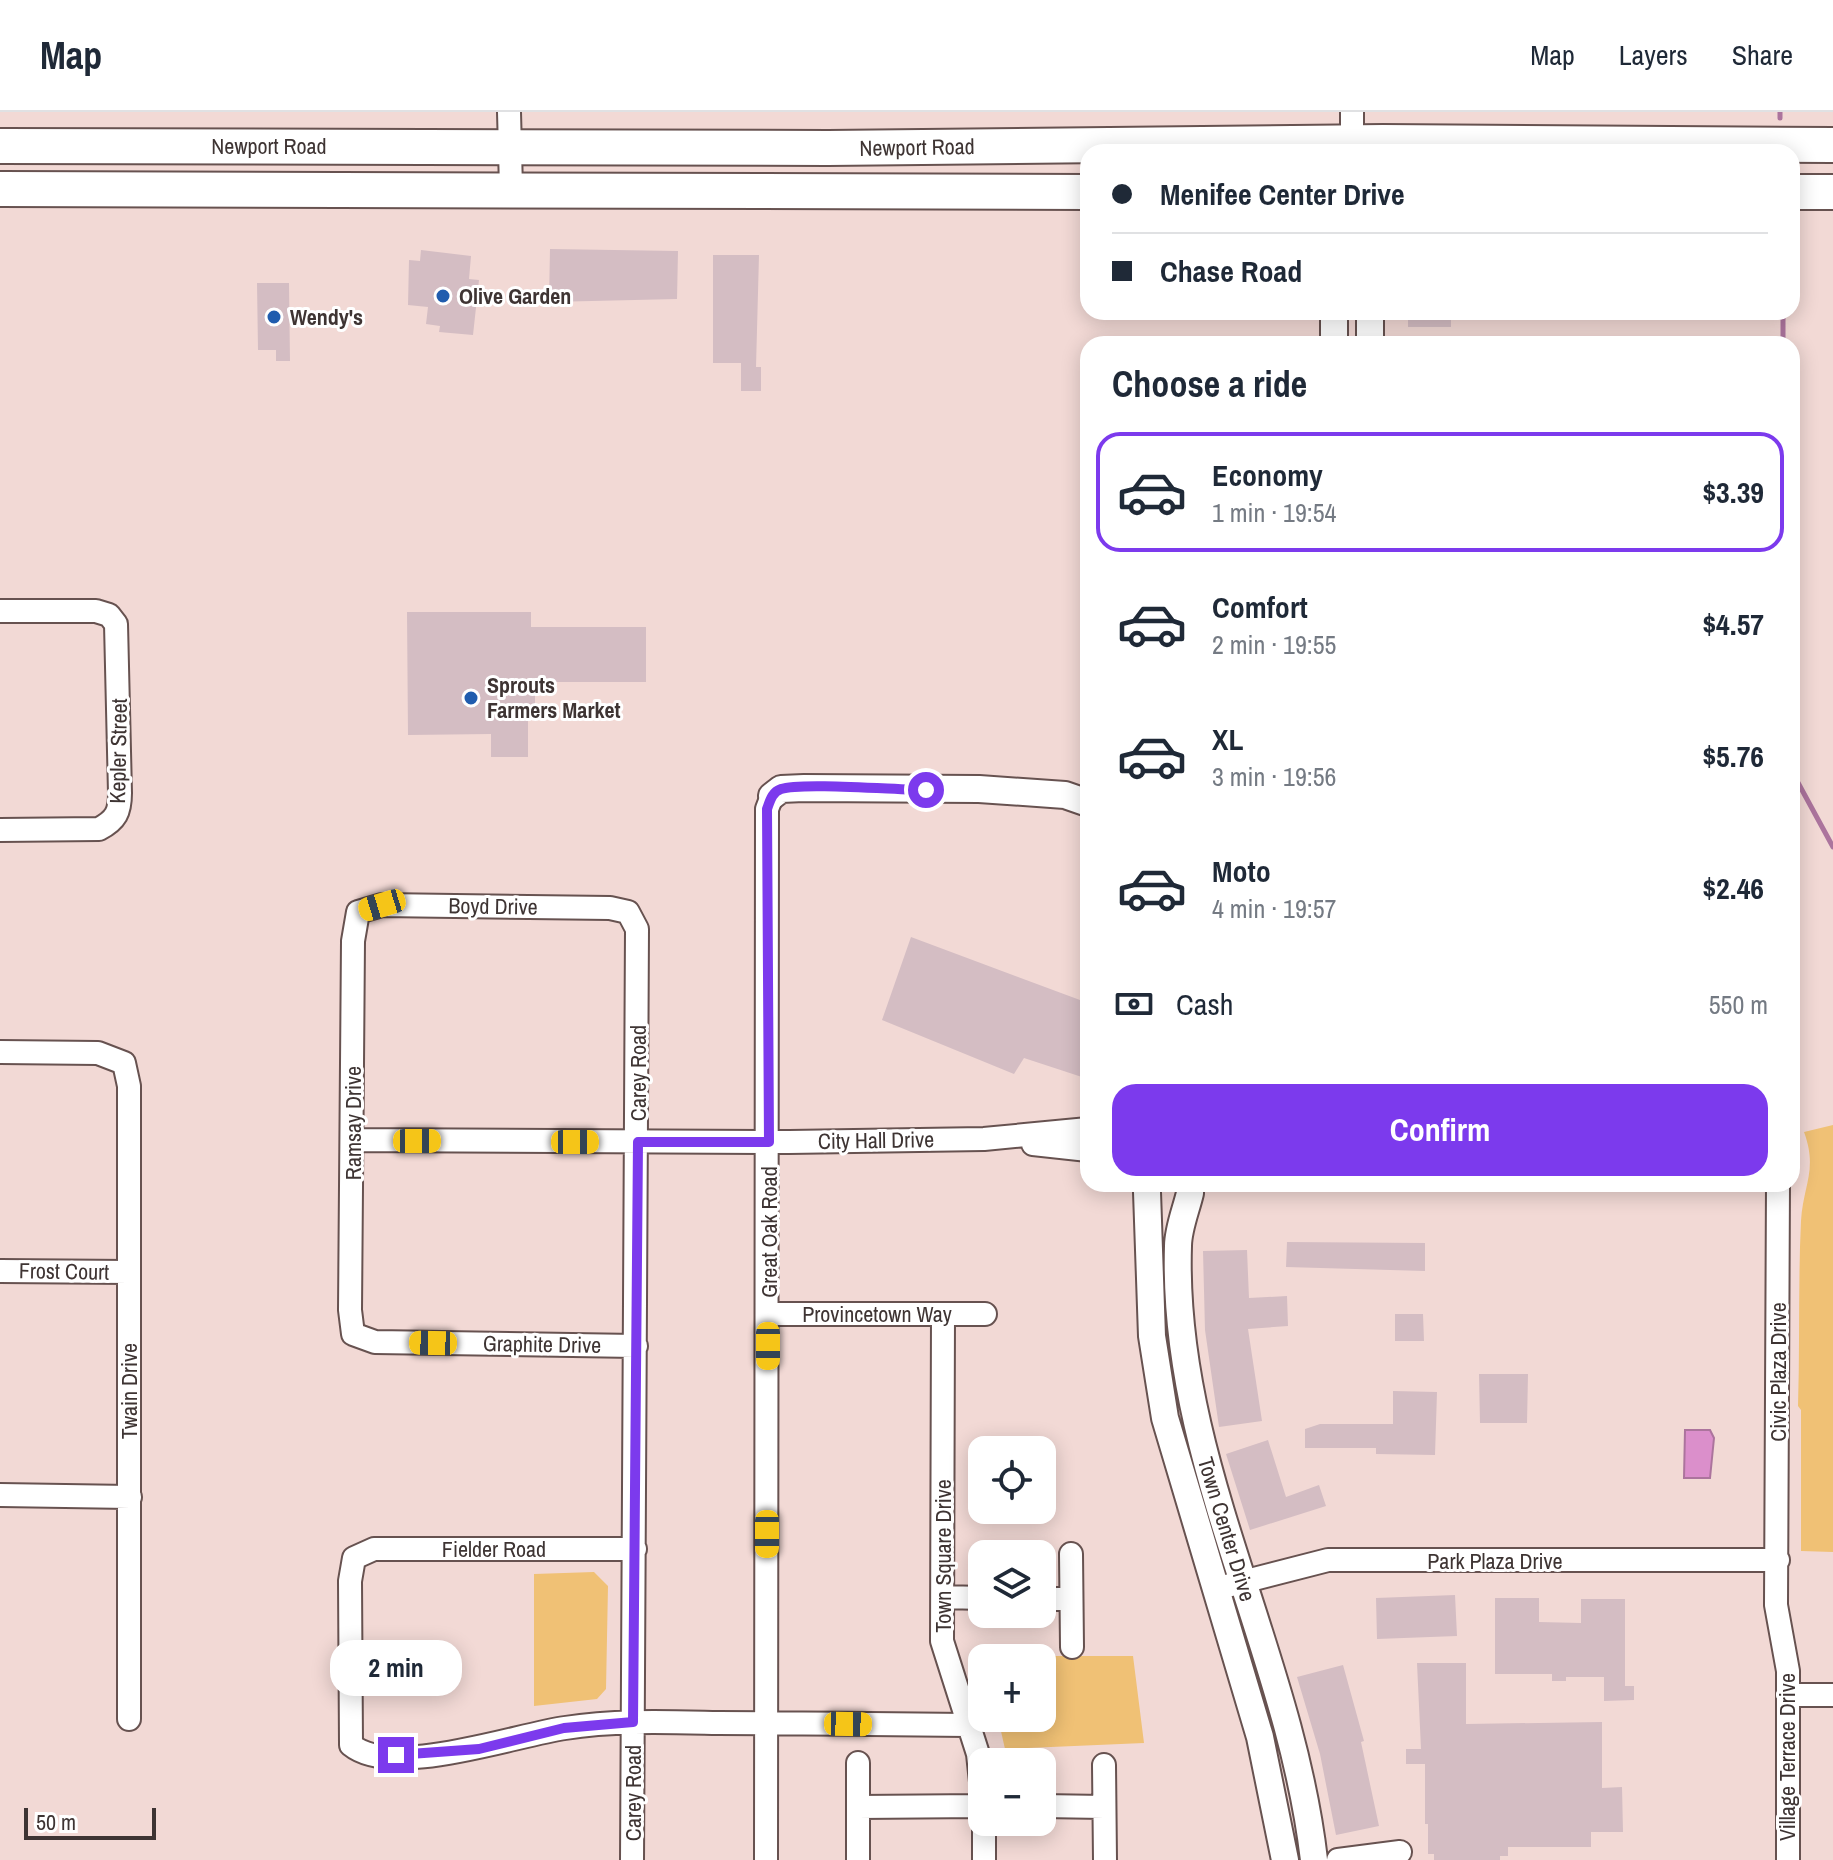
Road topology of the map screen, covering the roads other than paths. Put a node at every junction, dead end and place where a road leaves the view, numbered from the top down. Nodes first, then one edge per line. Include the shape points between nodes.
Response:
1 (509, 112) edge
2 (1352, 136) edge
3 (1642, 144) edge
4 (1800, 145) edge
5 (1833, 145) edge
6 (0, 146) edge
7 (509, 146) junction
8 (511, 188) junction
9 (0, 189) edge
10 (1080, 192) edge
11 (1800, 192) edge
12 (1833, 192) edge
13 (0, 611) edge
14 (772, 796) joint
15 (1080, 800) edge
16 (0, 830) edge
17 (358, 912) joint
18 (628, 912) joint
19 (0, 1052) edge
20 (1080, 1130) edge
21 (984, 1139) junction
22 (354, 1140) junction
23 (638, 1142) junction
24 (769, 1142) junction
25 (1080, 1149) edge
26 (1140, 1192) edge
27 (1152, 1192) edge
28 (1180, 1192) edge
29 (1196, 1192) edge
30 (1778, 1192) edge
31 (0, 1271) edge
32 (129, 1272) junction
33 (768, 1314) junction
34 (985, 1314) dead end
35 (943, 1315) junction
36 (353, 1334) joint
37 (636, 1346) junction
38 (0, 1495) edge
39 (130, 1497) junction
40 (635, 1549) junction
41 (1071, 1554) dead end
42 (1778, 1560) junction
43 (1242, 1582) junction
44 (1215, 1589) junction
45 (943, 1597) junction
46 (968, 1598) edge
47 (1056, 1599) edge
48 (1071, 1599) junction
49 (1072, 1647) dead end
50 (1788, 1695) junction
51 (1833, 1695) edge
52 (129, 1719) dead end
53 (633, 1722) junction
54 (766, 1723) junction
55 (968, 1725) joint
56 (858, 1763) dead end
57 (1104, 1765) dead end
58 (968, 1806) edge
59 (1056, 1806) edge
60 (858, 1807) junction
61 (1104, 1807) junction
62 (984, 1836) edge
63 (1400, 1852) dead end
64 (632, 1860) edge
65 (766, 1860) edge
66 (858, 1860) edge
67 (984, 1860) edge
68 (1105, 1860) edge
69 (1285, 1860) edge
70 (1314, 1860) edge
71 (1338, 1860) edge
72 (1788, 1860) edge

1 - 7 street
2 - 3 main road, Newport Road
2 - 7 main road, Newport Road via 828,148
4 - 5 main road, Newport Road
6 - 7 main road, Newport Road
7 - 8 street
8 - 9 main road, Newport Road
8 - 10 main road, Newport Road
11 - 12 main road
13 - 16 street, Kepler Street via 82,610 109,615 119,636 120,810 99,829
14 - 15 street via 781,789 804,788 979,789
14 - 24 street, Great Oak Road via 767,809
17 - 18 street, Boyd Drive via 382,905
17 - 22 street, Ramsay Drive via 353,941
18 - 23 street, Carey Road via 637,929
19 - 32 street, Twain Drive via 98,1053 124,1063 129,1086
20 - 21 street, City Hall Drive
21 - 24 street, City Hall Drive
21 - 25 street, City Hall Drive
22 - 23 street, City Hall Drive
22 - 36 street, Ramsay Drive
23 - 24 street, City Hall Drive
23 - 37 street, Carey Road
24 - 33 street, Great Oak Road
26 - 44 street, Town Center Drive via 1152,1336 1165,1418
27 - 28 street, Town Center Drive
29 - 43 street, Town Center Drive via 1178,1243 1180,1316 1191,1399
30 - 42 street, Civic Plaza Drive
31 - 32 street, Frost Court
32 - 39 street, Twain Drive
33 - 35 street, Provincetown Way
33 - 54 street, Great Oak Road
34 - 35 street, Provincetown Way
35 - 45 street, Town Square Drive
36 - 37 street, Graphite Drive via 375,1342
37 - 40 street, Carey Road
38 - 39 street
39 - 52 street, Twain Drive
40 - 53 street, Carey Road
40 - 53 street, Fielder Road via 374,1549 354,1558 350,1581 351,1745 370,1755 479,1749 564,1728
41 - 48 street
42 - 43 street, Park Plaza Drive via 1328,1560
42 - 50 street, Village Terrace Drive via 1777,1624
43 - 44 street, Park Plaza Drive
43 - 70 street, Town Center Drive via 1293,1739
44 - 69 street, Town Center Drive via 1260,1737
45 - 46 street
45 - 55 street, Town Square Drive via 942,1641
47 - 48 street
48 - 49 street
50 - 51 street
50 - 72 street, Village Terrace Drive
53 - 54 street
53 - 64 street, Carey Road
54 - 55 street
54 - 65 street, Great Oak Road
56 - 60 street
57 - 61 street
58 - 60 street
59 - 61 street
60 - 66 street
61 - 68 street
62 - 67 street
63 - 71 street

